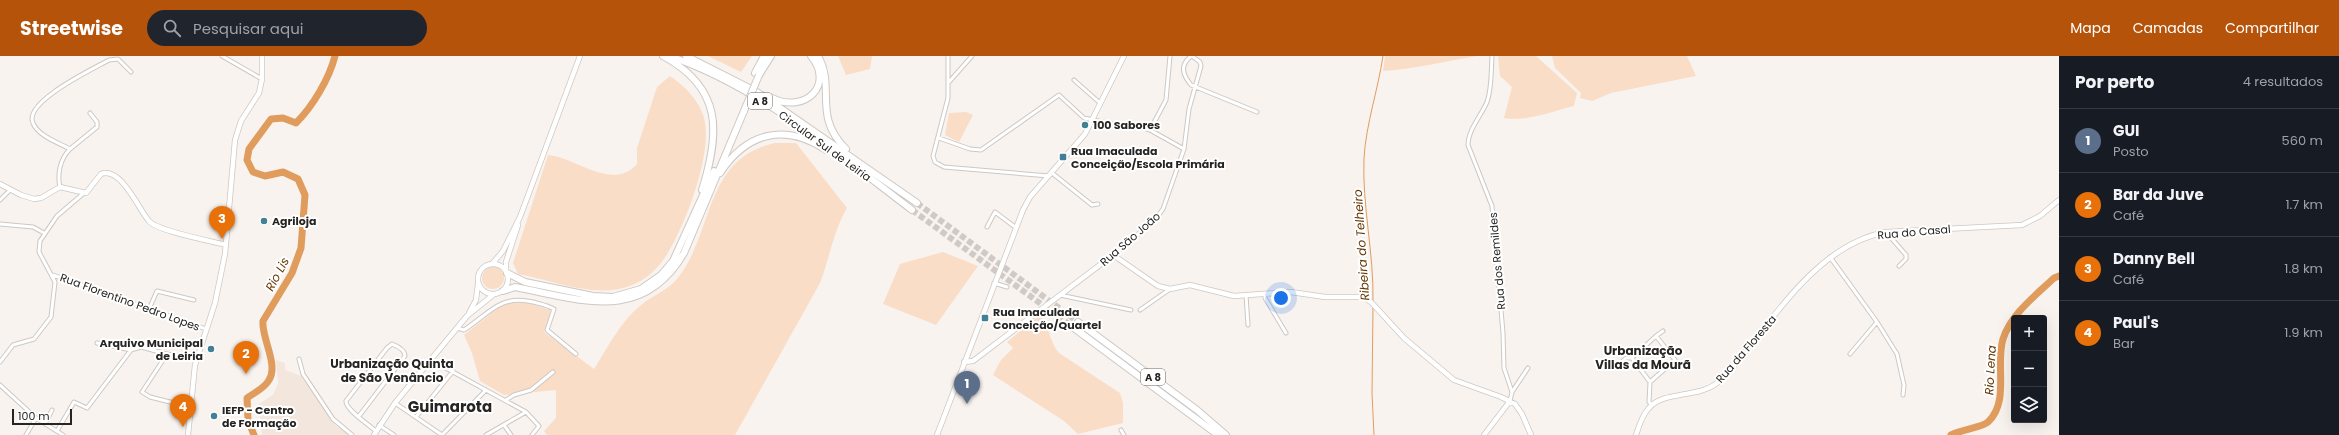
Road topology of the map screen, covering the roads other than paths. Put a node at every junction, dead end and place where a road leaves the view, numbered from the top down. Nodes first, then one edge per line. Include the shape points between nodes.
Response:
1 (222, 56) edge
2 (262, 56) edge
3 (580, 56) edge
4 (663, 56) edge
5 (669, 56) edge
6 (686, 56) edge
7 (764, 56) edge
8 (770, 56) edge
9 (811, 56) edge
10 (818, 56) edge
11 (948, 56) edge
12 (972, 56) edge
13 (1124, 56) edge
14 (1170, 56) edge
15 (1191, 56) edge
16 (1492, 56) edge
17 (132, 72) dead end
18 (757, 74) junction
19 (262, 79) junction
20 (1074, 80) dead end
21 (949, 82) junction
22 (1194, 88) junction
23 (757, 92) junction
24 (1101, 105) junction
25 (742, 110) junction
26 (1258, 112) dead end
27 (90, 113) dead end
28 (1093, 121) junction
29 (1150, 130) junction
30 (939, 138) junction
31 (70, 149) junction
32 (1184, 149) junction
33 (844, 158) junction
34 (867, 167) junction
35 (1051, 175) junction
36 (714, 183) junction
37 (0, 184) edge
38 (60, 187) junction
39 (10, 190) junction
40 (84, 193) junction
41 (0, 200) edge
42 (2059, 200) edge
43 (916, 203) tunnel mouth
44 (1098, 204) dead end
45 (698, 208) junction
46 (912, 210) tunnel mouth
47 (520, 217) junction
48 (0, 224) edge
49 (987, 227) dead end
50 (1015, 227) junction
51 (1886, 232) junction
52 (44, 233) junction
53 (226, 245) junction
54 (1113, 255) junction
55 (1830, 257) junction
56 (492, 264) junction
57 (1899, 266) dead end
58 (507, 272) junction
59 (53, 275) junction
60 (478, 282) junction
61 (994, 283) junction
62 (1007, 287) dead end
63 (1170, 289) junction
64 (503, 291) junction
65 (1265, 294) junction
66 (493, 295) junction
67 (1060, 295) junction
68 (1246, 295) junction
69 (194, 300) dead end
70 (149, 309) junction
71 (1130, 310) dead end
72 (1140, 310) dead end
73 (467, 316) junction
74 (1877, 322) junction
75 (1248, 325) dead end
76 (457, 328) junction
77 (206, 329) junction
78 (1663, 331) dead end
79 (1286, 333) dead end
80 (1656, 336) junction
81 (97, 343) dead end
82 (132, 350) junction
83 (167, 354) junction
84 (576, 354) dead end
85 (1850, 354) dead end
86 (1632, 358) junction
87 (196, 359) junction
88 (299, 359) dead end
89 (431, 360) junction
90 (0, 362) edge
91 (964, 362) junction
92 (1528, 368) dead end
93 (1615, 368) dead end
94 (453, 371) junction
95 (553, 372) dead end
96 (1650, 382) junction
97 (0, 385) edge
98 (486, 390) junction
99 (1512, 392) junction
100 (1903, 395) dead end
101 (506, 400) junction
102 (1510, 401) junction
103 (395, 403) junction
104 (1652, 405) junction
105 (190, 407) junction
106 (52, 410) dead end
107 (526, 412) junction
108 (359, 416) junction
109 (416, 417) junction
110 (36, 418) junction
111 (45, 424) junction
112 (379, 425) junction
113 (504, 425) junction
114 (1121, 430) dead end
115 (57, 431) junction
116 (375, 433) edge
117 (1529, 434) edge
118 (26, 435) edge
119 (64, 435) edge
120 (188, 435) edge
121 (352, 435) edge
122 (394, 435) edge
123 (442, 435) edge
124 (486, 435) edge
125 (511, 435) edge
126 (532, 435) edge
127 (937, 435) edge
128 (1124, 435) edge
129 (1218, 435) edge
130 (1226, 435) edge
131 (1484, 435) edge
132 (1636, 435) edge

1 - 19 street
2 - 19 street
3 - 47 street
4 - 45 highway via 695,79 713,113 712,153
5 - 33 highway, Circular Sul de Leiria / A 8 via 750,95
6 - 23 highway, Circular Sul de Leiria / A 8
7 - 18 highway
8 - 18 highway
9 - 23 highway via 816,63 819,78 815,90 806,100 786,104
10 - 34 highway via 824,74 825,108 830,126 841,144
11 - 21 street
12 - 21 street
13 - 24 street
14 - 29 street via 1166,100
15 - 22 street, Rua São João via 1200,62 1201,66
15 - 22 street via 1183,63 1183,69 1189,84
16 - 99 street, Rua dos Remildes via 1490,91 1468,138 1468,145 1492,206 1504,368
17 - 31 street via 119,60 109,60 52,93 35,108 31,120 34,126
18 - 25 highway, bridge
19 - 53 street via 258,96 241,121 235,140
20 - 24 street
21 - 30 street
22 - 26 street
22 - 32 street, Rua São João
23 - 34 highway, Circular Sul de Leiria / A 8
24 - 28 street
25 - 36 highway
25 - 45 highway
27 - 31 street via 97,127
28 - 29 street via 1117,125 1131,124
28 - 30 street via 1084,118 1059,95 981,150 970,149
28 - 35 street via 1077,146
29 - 32 street
30 - 35 street via 933,156 935,162 944,167
31 - 38 street via 59,170
32 - 54 street, Rua São João via 1161,213
33 - 36 highway via 839,158 802,137 785,134 767,136 750,142 737,152
33 - 46 highway, Circular Sul de Leiria / A 8
34 - 43 highway, Circular Sul de Leiria / A 8
35 - 44 street via 1092,205
35 - 50 street via 1026,203
36 - 64 highway via 677,264 662,282 644,294 620,302 599,302 515,287
37 - 39 street
38 - 39 street via 36,199
38 - 40 street
39 - 41 street
40 - 52 street via 60,212
40 - 53 street via 101,174 109,173 124,184 153,225
42 - 51 street, Rua do Casal via 2022,225
45 - 58 highway via 667,268 647,285 633,292 613,297 593,296 525,282
47 - 56 street via 503,251
47 - 58 street via 506,262
48 - 52 street via 33,227
49 - 50 street via 995,212
50 - 61 street
51 - 55 street, Rua do Casal via 1860,240
51 - 57 street via 1906,255 1906,259
52 - 59 street via 39,252
53 - 77 street via 219,285
54 - 63 street via 1158,286
54 - 67 street, Rua São João
55 - 74 street
55 - 104 street, Rua da Floresta via 1783,306 1717,383 1698,392 1664,399
56 - 58 street via 500,265
56 - 60 street via 480,272
58 - 64 street via 508,285
59 - 70 street, Rua Florentino Pedro Lopes
59 - 90 street via 51,317 34,339 13,345
60 - 66 street via 482,290
60 - 73 street via 476,300
61 - 62 street
61 - 91 street
63 - 68 street via 1190,285 1226,295
63 - 72 street
64 - 66 street
65 - 68 street
65 - 79 street
65 - 102 street via 1291,292 1325,298 1363,297 1375,306 1396,331 1454,380
66 - 73 street
67 - 71 street
67 - 91 street, Rua São João via 973,361
68 - 75 street
69 - 70 street via 156,291
70 - 77 street, Rua Florentino Pedro Lopes
73 - 76 street
74 - 85 street
74 - 100 street via 1900,362
76 - 84 street via 464,330 504,302 516,299 526,301 554,308 547,330
76 - 89 street
77 - 87 street
78 - 80 street
80 - 86 street
80 - 96 street via 1675,360
81 - 82 street
82 - 83 street via 141,347
82 - 115 street via 87,408 74,402
83 - 87 street
83 - 105 street via 142,393
86 - 93 street via 1626,358
86 - 96 street
87 - 105 street
88 - 121 street via 302,374 327,410 337,424
89 - 94 street
89 - 103 street
91 - 127 street
92 - 99 street
94 - 98 street
94 - 109 street
95 - 101 street via 531,390
96 - 104 street via 1649,402
97 - 110 street
98 - 101 street
98 - 123 street
99 - 102 street
101 - 107 street
102 - 117 street via 1520,411
102 - 131 street
103 - 109 street
103 - 112 street
104 - 132 street via 1644,415
105 - 120 street
106 - 111 street
107 - 113 street
107 - 126 street via 539,426
108 - 108 street via 348,407 346,401 387,348 395,345 404,351 405,356
108 - 116 street
109 - 123 street
110 - 111 street
110 - 118 street
111 - 115 street
112 - 116 street
112 - 122 street
113 - 124 street
113 - 125 street
114 - 128 street
115 - 119 street
129 - 130 highway, A 8 via 1076,325 1159,381

